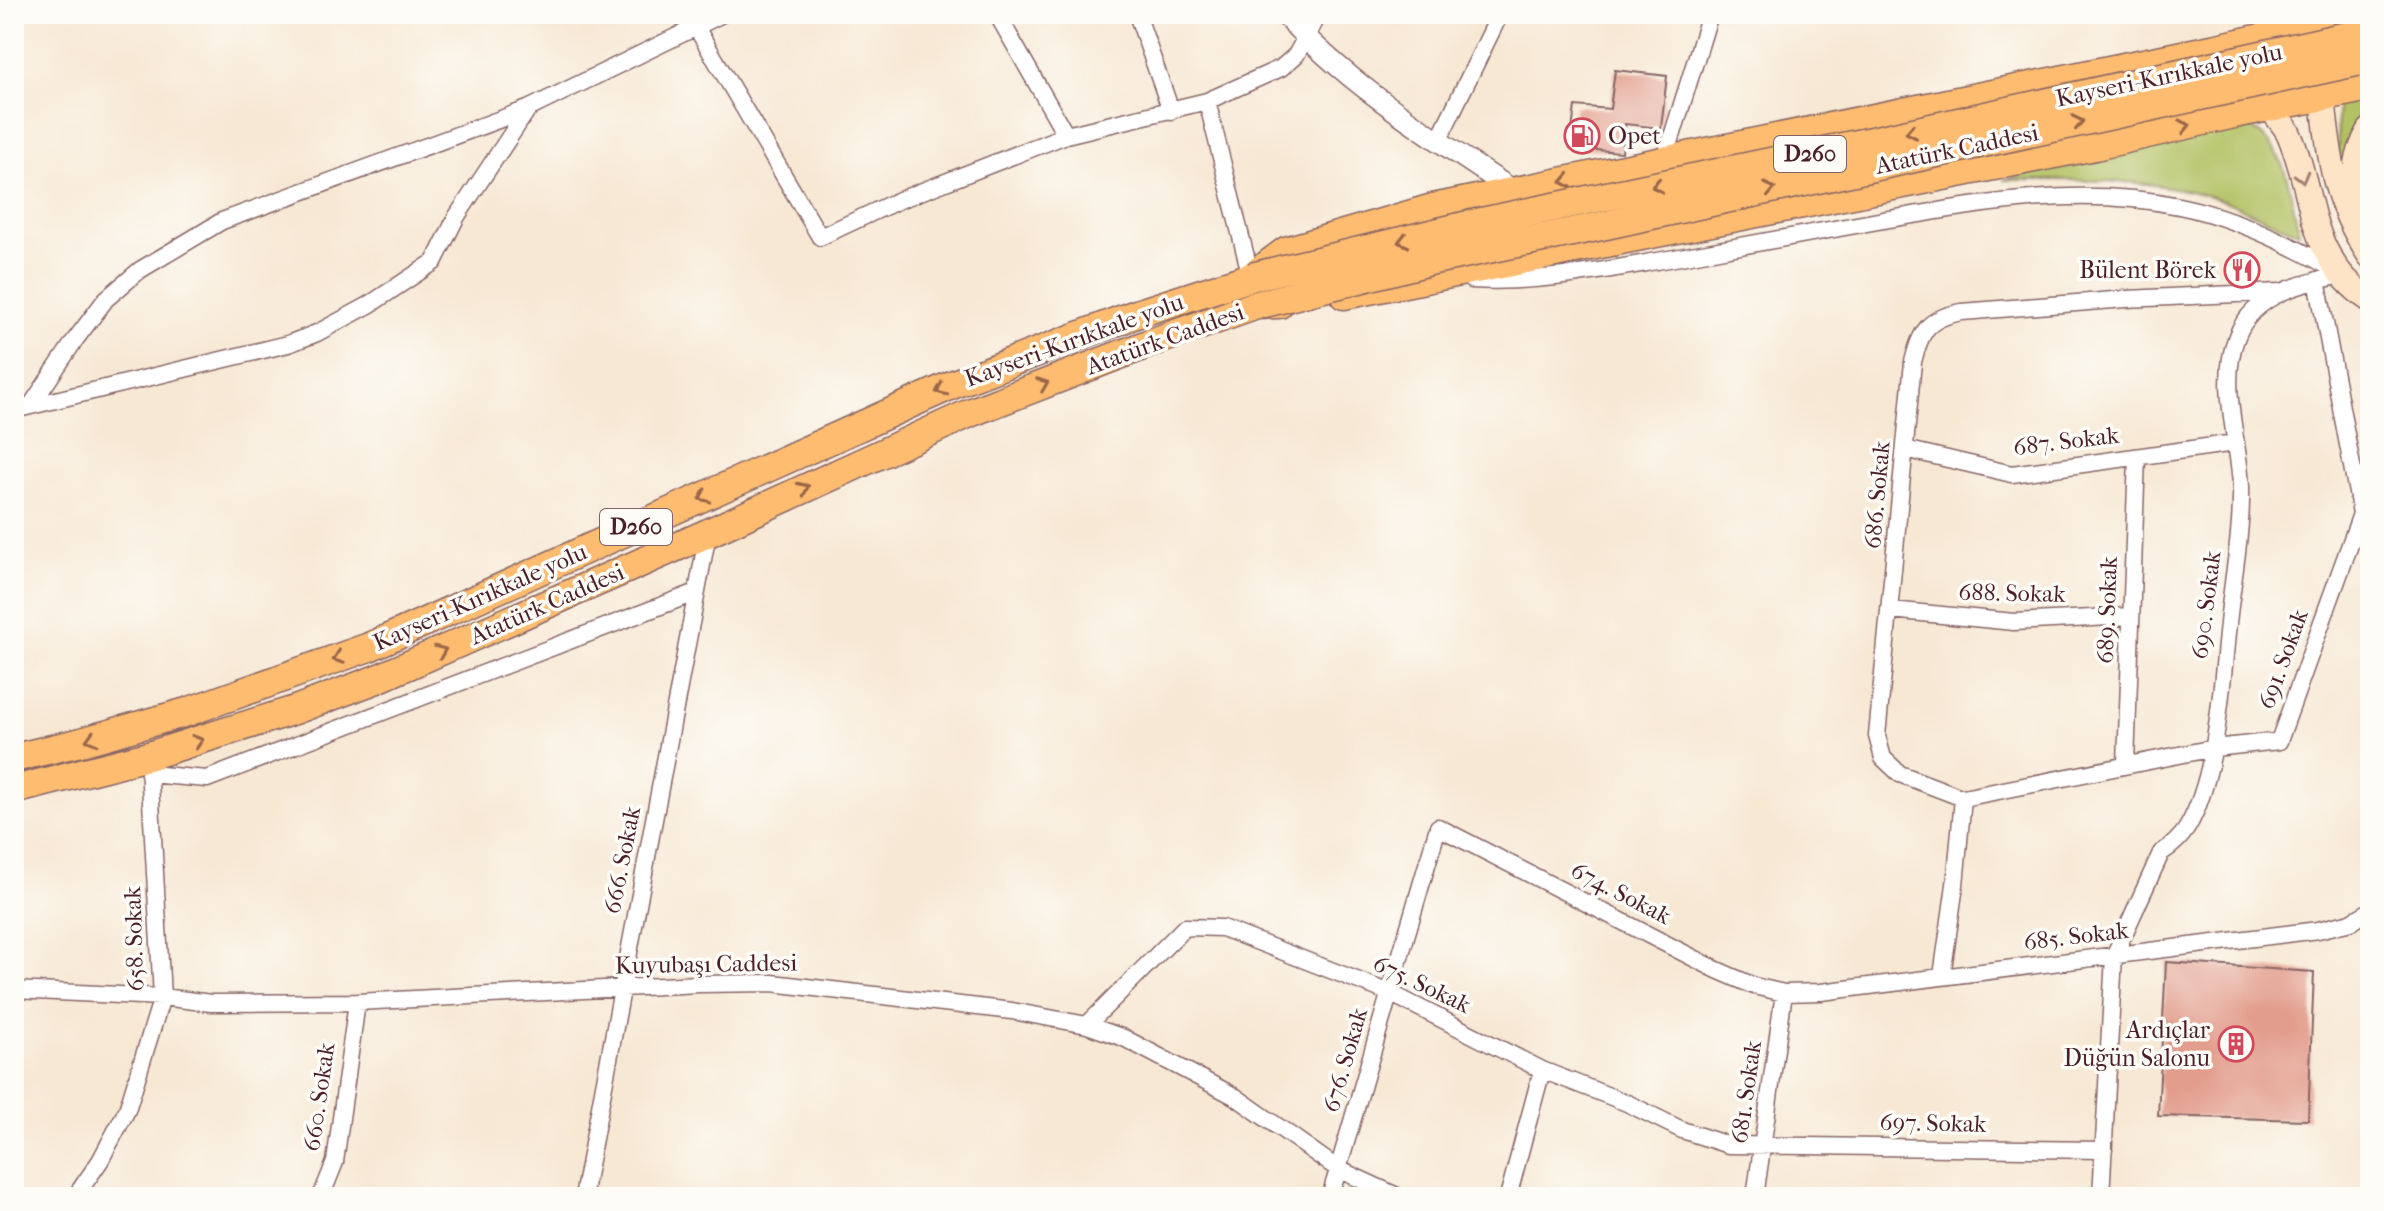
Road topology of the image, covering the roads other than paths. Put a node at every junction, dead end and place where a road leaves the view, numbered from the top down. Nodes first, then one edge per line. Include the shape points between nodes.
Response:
1 (722, 14) edge
2 (997, 14) edge
3 (1137, 14) edge
4 (1284, 14) edge
5 (1319, 14) edge
6 (1500, 14) edge
7 (1710, 14) edge
8 (2366, 14) edge
9 (2322, 19) edge
10 (2276, 24) edge
11 (696, 27) junction
12 (2370, 31) edge
13 (1305, 37) junction
14 (2217, 48) junction
15 (2370, 59) edge
16 (2370, 87) edge
17 (2323, 97) junction
18 (1207, 101) junction
19 (2269, 107) junction
20 (528, 109) junction
21 (1171, 111) junction
22 (2234, 114) junction
23 (2370, 130) edge
24 (1066, 135) junction
25 (1438, 141) junction
26 (1664, 162) junction
27 (1514, 191) junction
28 (2365, 247) edge
29 (2343, 275) junction
30 (1251, 277) junction
31 (1431, 278) junction
32 (2317, 280) junction
33 (2280, 292) junction
34 (2370, 300) edge
35 (1257, 305) junction
36 (32, 404) junction
37 (14, 410) edge
38 (2235, 443) junction
39 (1905, 449) junction
40 (2137, 457) junction
41 (2365, 516) edge
42 (708, 533) junction
43 (697, 592) junction
44 (1891, 610) junction
45 (2131, 616) junction
46 (2214, 748) junction
47 (14, 758) edge
48 (2126, 764) junction
49 (149, 765) junction
50 (14, 790) edge
51 (1963, 798) junction
52 (1438, 827) joint
53 (2370, 911) edge
54 (2114, 956) junction
55 (1942, 976) junction
56 (622, 988) junction
57 (14, 990) edge
58 (1390, 993) junction
59 (1784, 993) junction
60 (162, 997) junction
61 (357, 1002) junction
62 (1087, 1025) junction
63 (1542, 1070) junction
64 (1763, 1145) junction
65 (2104, 1150) junction
66 (1338, 1169) junction
67 (75, 1197) edge
68 (321, 1197) edge
69 (583, 1197) edge
70 (1330, 1197) edge
71 (1399, 1197) edge
72 (1508, 1197) edge
73 (1755, 1197) edge
74 (2101, 1197) edge

1 - 11 street
2 - 24 street
3 - 21 street
4 - 13 street
5 - 13 street
6 - 25 street
7 - 26 street
8 - 9 highway
9 - 10 highway
9 - 17 street via 2336,58 2337,82
10 - 14 highway
10 - 19 street via 2260,71
11 - 20 street
11 - 24 street via 820,237
12 -> 30 highway, Kayseri-Kırıkkale yolu / D260, bridge via 1472,224
13 - 18 street via 1281,68
13 - 25 street via 1348,76
14 - 22 street via 2240,56 2253,70 2250,97
14 - 26 highway
35 -> 15 highway, Atatürk Caddesi / D260, bridge via 1434,260
16 - 17 highway
17 - 19 highway
17 - 28 main road via 2335,186
18 - 21 street
18 - 30 street
19 - 22 highway
19 -> 29 main road via 2286,128 2317,232
20 - 36 street via 222,221 185,242 106,299
20 - 36 street via 457,216 434,262 369,305 288,344
21 - 24 street
31 -> 22 highway
23 - 28 main road via 2354,176 2354,223
25 - 27 street
26 -> 27 highway
27 - 30 highway via 1433,208 1286,251
29 - 31 street via 2261,232 2208,213 2138,199 2065,196 1984,203 1569,277
29 - 32 street, 690. Sokak
29 - 34 main road
30 -> 47 highway, Kayseri-Kırıkkale yolu / D260 via 1136,314 954,384 369,647 187,712
31 - 35 highway via 1307,302
32 - 33 street, 690. Sokak
32 - 41 street, 691. Sokak
33 - 38 street, 690. Sokak via 2262,303 2237,335 2229,382
33 - 39 street, 686. Sokak via 1947,314 1931,322 1920,337
42 -> 35 highway, Atatürk Caddesi / D260 via 972,412
36 - 37 street
38 - 40 street, 687. Sokak
38 - 46 street, 690. Sokak via 2241,510
39 - 40 street, 687. Sokak via 2012,474
39 - 44 street, 686. Sokak
40 - 45 street, 689. Sokak
41 - 46 street, 691. Sokak via 2279,741
42 - 43 street, 666. Sokak
49 -> 42 highway, Atatürk Caddesi / D260 via 377,679
43 - 49 street via 207,779
43 - 56 street, 666. Sokak
44 - 45 street, 688. Sokak via 2014,622
44 - 51 street, 686. Sokak via 1877,736 1883,758 1900,774
45 - 48 street, 689. Sokak
46 - 48 street, 691. Sokak
46 - 54 street, 690. Sokak via 2187,827 2161,853
48 - 51 street, 691. Sokak
49 - 50 highway, Atatürk Caddesi / D260
49 - 60 street, 658. Sokak
51 - 55 street
52 - 58 street, 676. Sokak
52 - 59 street, 674. Sokak via 1717,970
53 - 54 street, 685. Sokak via 2318,930
54 - 55 street, 685. Sokak
54 - 65 street
55 - 59 street, 685. Sokak
56 - 61 street, Kuyubaşı Caddesi
56 - 62 street, Kuyubaşı Caddesi via 772,983
56 - 69 street, 666. Sokak
57 - 60 street, Kuyubaşı Caddesi
58 - 62 street, 675. Sokak via 1222,928 1185,927
58 - 63 street, 675. Sokak
58 - 66 street, 676. Sokak
59 - 64 street, 681. Sokak
60 - 61 street, Kuyubaşı Caddesi via 211,1003
60 - 67 street, 658. Sokak via 127,1110
61 - 68 street, 660. Sokak via 335,1162
62 - 66 street, Kuyubaşı Caddesi via 1124,1038 1236,1097
63 - 64 street, 675. Sokak via 1682,1130 1728,1145
63 - 72 street
64 - 65 street, 697. Sokak
64 - 73 street, 681. Sokak
65 - 74 street
66 - 70 street, 676. Sokak
66 - 71 street, Kuyubaşı Caddesi

